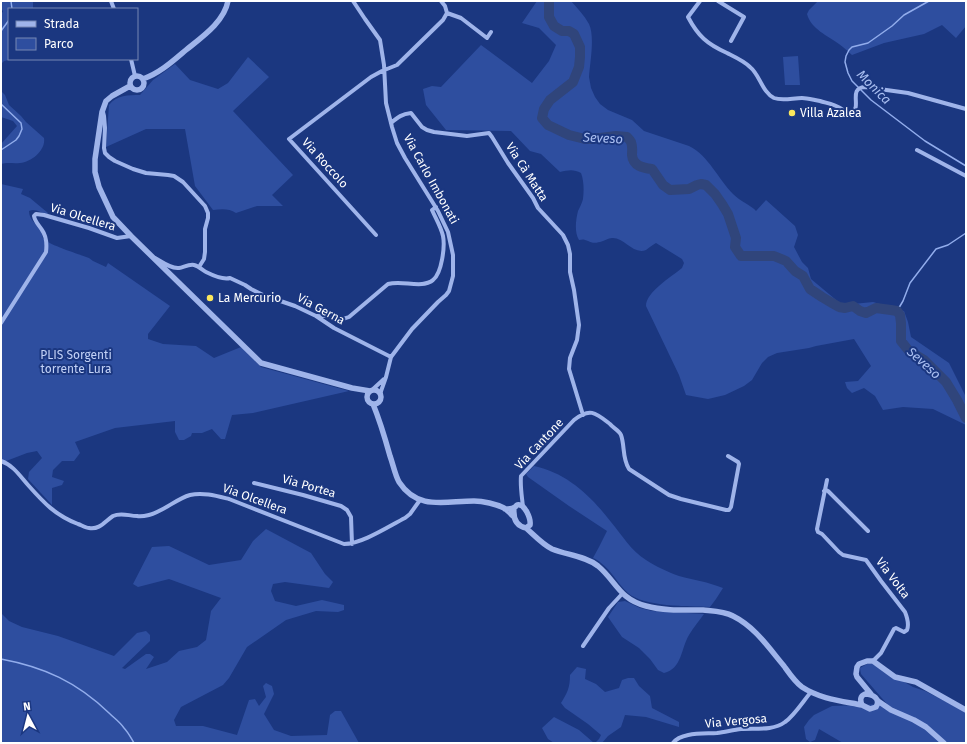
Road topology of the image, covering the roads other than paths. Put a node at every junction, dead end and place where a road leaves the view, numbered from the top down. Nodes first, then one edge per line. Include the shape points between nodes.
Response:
1 (228, 1) edge
2 (353, 1) edge
3 (441, 1) edge
4 (700, 1) edge
5 (718, 1) edge
6 (447, 12) junction
7 (491, 32) dead end
8 (730, 41) dead end
9 (131, 60) edge
10 (385, 70) junction
11 (135, 76) junction
12 (143, 80) junction
13 (130, 86) junction
14 (966, 109) edge
15 (102, 112) junction
16 (391, 123) junction
17 (917, 150) dead end
18 (966, 176) edge
19 (436, 207) junction
20 (376, 235) dead end
21 (131, 236) junction
22 (152, 256) junction
23 (199, 267) junction
24 (316, 316) junction
25 (1, 323) edge
26 (391, 357) junction
27 (386, 377) junction
28 (352, 388) junction
29 (371, 391) junction
30 (380, 397) junction
31 (367, 399) junction
32 (373, 404) junction
33 (583, 415) junction
34 (380, 421) junction
35 (728, 456) dead end
36 (1, 461) edge
37 (826, 480) dead end
38 (254, 483) dead end
39 (824, 491) junction
40 (420, 500) junction
41 (518, 507) junction
42 (505, 509) junction
43 (514, 516) junction
44 (530, 522) junction
45 (526, 528) junction
46 (868, 531) dead end
47 (538, 537) junction
48 (352, 544) junction
49 (622, 594) junction
50 (583, 646) dead end
51 (874, 661) junction
52 (864, 686) junction
53 (811, 692) junction
54 (871, 694) junction
55 (862, 696) junction
56 (843, 701) junction
57 (877, 704) junction
58 (862, 705) junction
59 (966, 710) edge
60 (673, 743) edge
61 (944, 743) edge

1 - 12 street via 224,12 212,28 167,66
2 - 10 street, Via Carlo Imbonati via 380,40
3 - 6 street
4 - 14 street via 688,16 701,37 750,66 766,91 773,97 803,98 851,112 856,106 857,91 865,87 908,93
5 - 8 street via 744,17
6 - 7 street via 461,18 487,38
6 - 10 street via 443,20 405,58
9 - 11 street
10 - 16 street, Via Carlo Imbonati via 386,103
10 - 20 street, Via Roccolo via 361,84 289,139
11 - 12 street
11 - 13 street via 130,80
12 - 13 street via 143,86 138,90
13 - 15 street via 106,101
15 - 21 street via 95,172 113,217
15 - 23 street via 105,128 104,148 109,157 146,173 174,176 205,206 208,213 205,252
16 - 19 street, Via Carlo Imbonati via 402,153
16 - 33 street, Via Cà Matta via 400,116 411,113 422,127 434,132 467,136 489,133 538,208 563,235 570,254 570,272 579,325 569,369
17 - 18 street
19 - 24 street via 432,210 441,228 444,243 435,279 421,284 388,284 346,318
19 - 26 street, Via Carlo Imbonati via 448,232 453,255 450,288 412,329
21 - 22 street
21 - 25 street, Via Olcellera via 117,238 36,214 35,221 46,238 46,252
22 - 23 street, Via Gerna via 173,267
22 - 28 street via 262,363
23 - 24 street, Via Gerna via 204,271 245,284 263,295
24 - 26 street, Via Gerna
26 - 27 street, Via Carlo Imbonati
27 - 29 street
27 - 30 street, Via Carlo Imbonati
28 - 29 street
28 - 31 street
29 - 30 street via 376,391
29 - 31 street
30 - 32 street via 377,403
30 - 34 street
31 - 32 street
32 - 34 street
33 - 35 street, Via Cantone via 597,415 620,433 629,469 681,500 729,510 739,464
33 - 41 street, Via Cantone via 574,420 521,476 522,498
34 - 40 street via 398,481 406,491
36 - 48 street, Via Olcellera via 15,470 55,512 89,528 97,528 112,516 148,515 191,495 202,494 229,499 344,544
37 - 39 street, Via Volta
38 - 48 street, Via Portea via 311,497 347,510 351,517
39 - 46 street via 828,491
39 - 51 street, Via Volta via 816,529 843,555 866,560 907,616 907,630 904,632 894,629
40 - 42 street via 435,503 476,501
40 - 48 street via 405,518
41 - 42 street
41 - 43 street
41 - 44 street via 528,514
42 - 43 street
43 - 45 street via 519,526
44 - 45 street
44 - 47 street
45 - 47 street
47 - 49 street via 552,549 596,565
49 - 50 street
49 - 53 street via 644,606 717,611 731,615 753,629 792,677
51 - 52 street via 862,662 857,667 857,677
51 - 59 street via 895,677 916,682
52 - 54 street
52 - 55 street
53 - 56 street
53 - 60 street, Via Vergosa via 790,718 778,726 694,734 679,738
54 - 55 street
54 - 57 street
55 - 56 street
55 - 58 street
56 - 58 street
57 - 58 street via 870,708
57 - 61 street via 914,720

